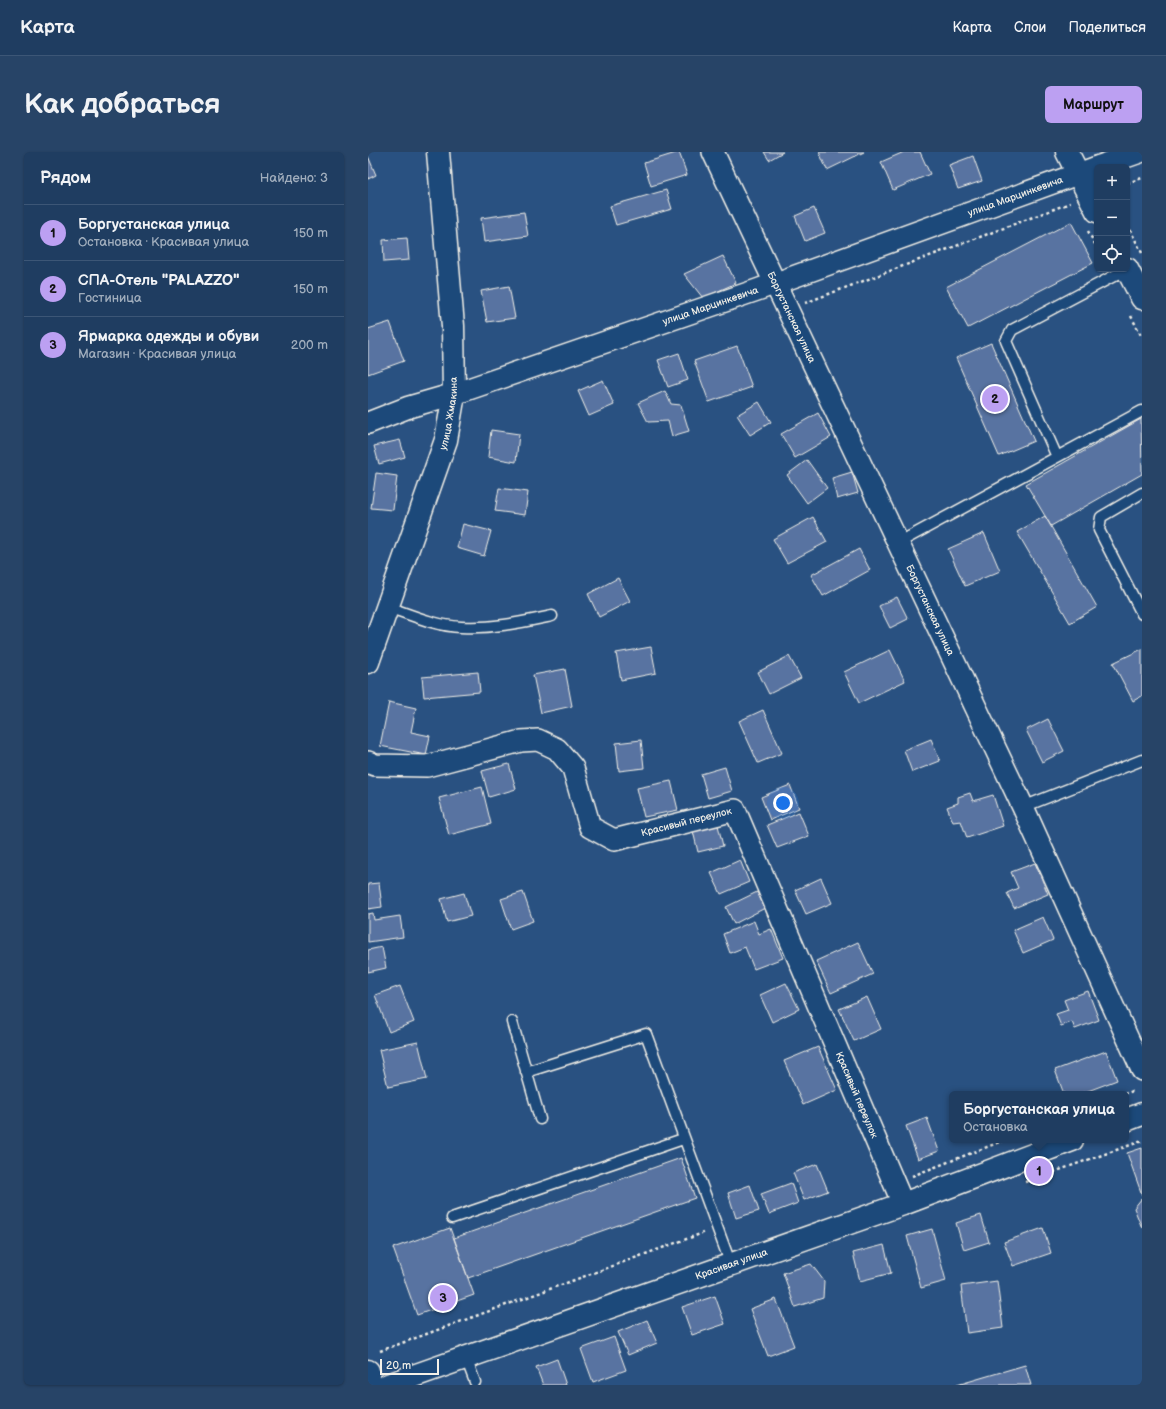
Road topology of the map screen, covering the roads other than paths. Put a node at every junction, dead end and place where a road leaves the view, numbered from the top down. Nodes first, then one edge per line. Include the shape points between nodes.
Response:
1 (438, 152) edge
2 (713, 152) edge
3 (1067, 152) edge
4 (1140, 152) edge
5 (1091, 169) edge
6 (1095, 200) edge
7 (1121, 272) edge
8 (1129, 272) edge
9 (775, 283) junction
10 (1142, 298) edge
11 (454, 394) junction
12 (1142, 411) edge
13 (368, 423) edge
14 (1057, 457) junction
15 (1142, 493) edge
16 (898, 543) junction
17 (388, 607) junction
18 (1142, 614) edge
19 (552, 616) dead end
20 (368, 662) edge
21 (1142, 760) edge
22 (368, 762) edge
23 (1023, 807) junction
24 (512, 1022) dead end
25 (1142, 1070) edge
26 (526, 1072) junction
27 (1142, 1114) edge
28 (540, 1118) dead end
29 (1129, 1119) edge
30 (683, 1139) junction
31 (1064, 1143) edge
32 (903, 1204) junction
33 (452, 1218) dead end
34 (730, 1264) junction
35 (466, 1358) junction
36 (368, 1371) edge
37 (476, 1382) dead end
38 (370, 1385) edge
39 (388, 1385) edge

1 - 11 main road, улица Жмакина via 453,326
2 - 9 street, Боргустанская улица
3 - 5 main road
4 - 5 street, улица Марцинкевича
5 - 6 main road
5 - 9 street, улица Марцинкевича
7 - 14 lane via 1012,330 1006,341
8 - 10 main road
9 - 11 street, улица Марцинкевича
9 - 16 street, Боргустанская улица
11 - 13 street, улица Марцинкевича via 409,407
11 - 17 main road, улица Жмакина via 446,440
12 - 14 lane
14 - 16 lane
15 - 18 lane via 1102,516 1099,530
16 - 23 street, Боргустанская улица
17 - 19 lane via 426,621 461,627 512,624
17 - 20 main road, улица Жмакина
21 - 23 lane
22 - 32 street, Красивый переулок via 427,766 521,741 538,740 557,749 573,768 590,827 614,840 735,810
23 - 25 street, Боргустанская улица
24 - 26 lane
26 - 28 lane
26 - 30 lane via 646,1034
27 - 29 main road
30 - 33 lane
30 - 34 lane
31 - 32 main road, Красивая улица
32 - 34 main road, Красивая улица
34 - 35 main road, Красивая улица
35 - 37 lane
35 - 39 main road, Красивая улица
36 - 38 main road

